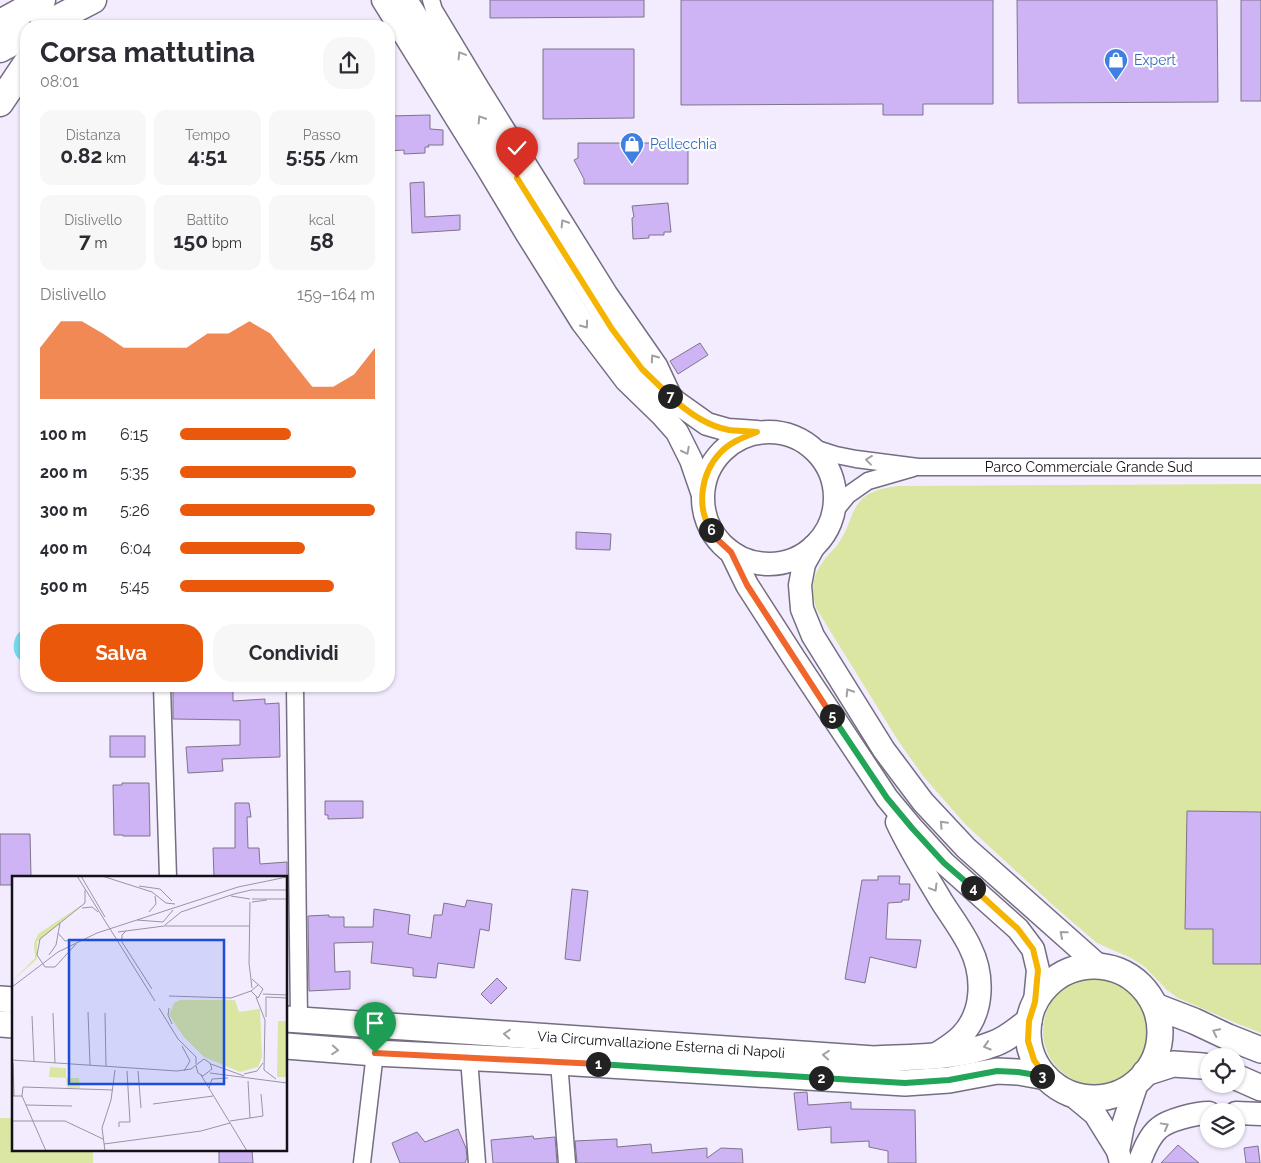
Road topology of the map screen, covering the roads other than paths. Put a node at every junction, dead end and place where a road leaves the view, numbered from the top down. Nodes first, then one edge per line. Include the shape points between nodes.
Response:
1 (24, 0) edge
2 (42, 0) edge
3 (93, 0) edge
4 (103, 0) edge
5 (383, 0) edge
6 (406, 0) edge
7 (431, 0) edge
8 (0, 2) edge
9 (55, 20) edge
10 (73, 20) edge
11 (0, 23) edge
12 (20, 38) edge
13 (0, 49) edge
14 (20, 73) edge
15 (0, 103) edge
16 (676, 402) junction
17 (757, 432) junction
18 (812, 447) junction
19 (918, 467) junction
20 (1261, 467) edge
21 (702, 492) junction
22 (833, 513) junction
23 (814, 546) junction
24 (731, 552) junction
25 (162, 692) edge
26 (295, 692) edge
27 (887, 798) junction
28 (168, 876) edge
29 (1099, 966) junction
30 (1155, 1006) junction
31 (1032, 1012) junction
32 (293, 1019) edge
33 (288, 1046) edge
34 (1261, 1050) edge
35 (375, 1053) junction
36 (933, 1056) junction
37 (469, 1058) junction
38 (560, 1062) junction
39 (1200, 1066) edge
40 (1142, 1076) junction
41 (1046, 1077) junction
42 (1245, 1081) edge
43 (1261, 1088) edge
44 (1071, 1094) junction
45 (1200, 1113) edge
46 (1245, 1113) edge
47 (1261, 1114) edge
48 (1120, 1157) edge
49 (362, 1163) edge
50 (477, 1163) edge
51 (567, 1163) edge
52 (1139, 1163) edge

1 - 8 highway
2 - 11 highway
3 - 9 highway
4 - 10 highway
5 -> 21 main road via 582,322 626,380 677,432
16 -> 6 main road via 642,369 612,329
16 -> 7 street via 659,365 548,197 434,10
12 - 13 highway
14 - 15 highway
16 - 17 main road via 707,424 728,430
17 - 18 main road via 795,437
17 - 21 main road via 737,440 720,453 708,471
19 -> 18 street, Parco Commerciale Grande Sud via 849,458
18 - 22 main road via 824,460 832,477
19 - 20 street, Parco Commerciale Grande Sud
19 - 22 street, Parco Commerciale Grande Sud via 868,481 848,495
21 - 24 main road via 708,526
22 - 23 main road via 826,531
23 - 24 main road via 795,558 773,564 751,562
29 -> 23 main road via 966,848 923,802 884,750 813,636 802,608 800,584 804,564
24 - 27 main road via 752,593
25 - 28 street
26 - 32 street
27 - 31 main road via 944,863 1018,929 1033,949 1038,970
27 -> 36 main road via 908,846 970,947 980,977 978,1006 972,1023 962,1036
29 - 30 main road via 1133,978
29 - 31 main road via 1080,967 1061,974 1046,986
34 -> 30 main road
30 - 40 main road via 1160,1042
31 -> 36 main road, Via Circumvallazione Esterna di Napoli via 994,1044
31 - 41 main road via 1028,1041 1034,1060
36 -> 32 main road, Via Circumvallazione Esterna di Napoli via 874,1059
33 -> 35 main road, Via Circumvallazione Esterna di Napoli
35 - 37 main road, Via Circumvallazione Esterna di Napoli
35 - 49 street
37 - 38 main road, Via Circumvallazione Esterna di Napoli
37 - 50 street
38 - 41 main road, Via Circumvallazione Esterna di Napoli via 905,1083 949,1080 997,1071
38 - 51 street
39 - 40 main road via 1173,1064
40 - 44 main road via 1130,1087 1111,1095 1091,1098
40 - 48 main road via 1123,1125
41 - 44 main road
42 - 43 main road
44 - 48 main road via 1095,1114
52 -> 45 main road via 1145,1146 1159,1128 1179,1118
46 - 47 main road

